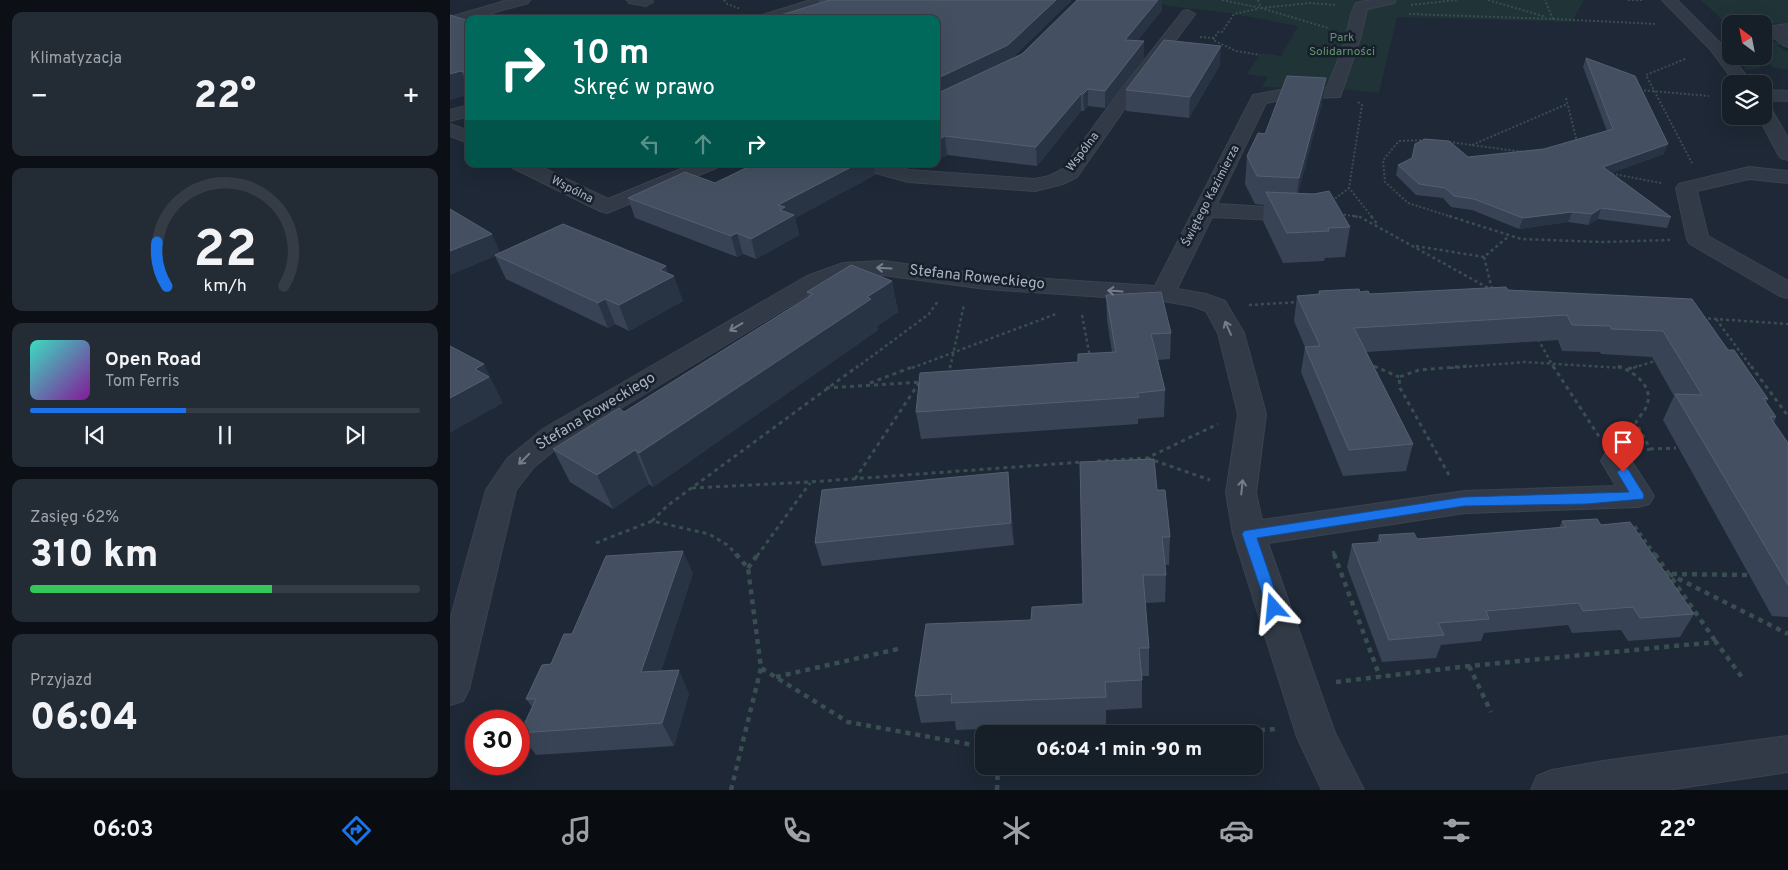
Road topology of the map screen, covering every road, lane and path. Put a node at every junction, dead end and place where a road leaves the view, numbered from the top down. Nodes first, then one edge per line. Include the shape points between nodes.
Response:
1 (523, 0) edge
2 (825, 0) edge
3 (1222, 0) edge
4 (1258, 0) edge
5 (1313, 0) edge
6 (1389, 0) edge
7 (1488, 0) edge
8 (1545, 0) edge
9 (1628, 0) edge
10 (1647, 0) edge
11 (1671, 2) edge
12 (1310, 3) junction
13 (1361, 6) junction
14 (1260, 8) junction
15 (1404, 13) dead end
16 (1188, 14) dead end
17 (467, 15) edge
18 (777, 15) edge
19 (465, 16) edge
20 (452, 19) edge
21 (1553, 19) junction
22 (1657, 24) dead end
23 (1788, 28) edge
24 (1354, 36) junction
25 (1788, 42) edge
26 (1260, 55) dead end
27 (1685, 59) dead end
28 (1738, 75) edge
29 (1634, 89) edge
30 (1654, 91) junction
31 (1334, 93) junction
32 (1772, 95) edge
33 (1709, 96) dead end
34 (1788, 96) edge
35 (1566, 98) dead end
36 (1567, 104) junction
37 (465, 111) edge
38 (450, 116) edge
39 (1772, 125) edge
40 (450, 129) edge
41 (465, 136) edge
42 (1425, 140) edge
43 (1444, 142) edge
44 (1471, 145) junction
45 (1578, 149) edge
46 (1530, 154) edge
47 (1788, 154) edge
48 (526, 167) edge
49 (702, 167) edge
50 (876, 167) edge
51 (1602, 171) edge
52 (1788, 177) edge
53 (1349, 188) junction
54 (1686, 188) junction
55 (1330, 203) edge
56 (1204, 210) junction
57 (1338, 214) edge
58 (1310, 215) edge
59 (1379, 227) junction
60 (1509, 235) junction
61 (1698, 239) junction
62 (1413, 245) junction
63 (1484, 257) junction
64 (1492, 290) junction
65 (1788, 291) edge
66 (1164, 294) junction
67 (1499, 294) edge
68 (941, 297) dead end
69 (1300, 302) edge
70 (964, 305) dead end
71 (1241, 305) dead end
72 (1056, 314) dead end
73 (1082, 315) dead end
74 (1696, 317) edge
75 (1716, 319) junction
76 (1788, 324) edge
77 (1537, 337) edge
78 (953, 352) junction
79 (1665, 357) edge
80 (1090, 361) edge
81 (1363, 361) edge
82 (1550, 362) junction
83 (1627, 369) junction
84 (1399, 377) junction
85 (947, 380) edge
86 (929, 381) edge
87 (920, 382) junction
88 (864, 385) junction
89 (825, 388) junction
90 (1786, 410) edge
91 (1788, 416) edge
92 (1226, 420) dead end
93 (1650, 448) junction
94 (1676, 448) dead end
95 (1147, 458) junction
96 (1616, 460) junction
97 (855, 479) junction
98 (1452, 480) dead end
99 (810, 482) junction
100 (1214, 482) dead end
101 (692, 488) junction
102 (1630, 519) dead end
103 (652, 521) junction
104 (1328, 522) junction
105 (1249, 534) junction
106 (596, 543) dead end
107 (748, 568) junction
108 (1669, 574) junction
109 (1747, 575) dead end
110 (1788, 634) edge
111 (1716, 642) junction
112 (898, 649) dead end
113 (1468, 666) junction
114 (761, 668) junction
115 (1380, 677) junction
116 (775, 678) junction
117 (1744, 680) dead end
118 (1334, 682) dead end
119 (450, 688) edge
120 (1490, 712) dead end
121 (1263, 729) edge
122 (1281, 736) dead end
123 (975, 745) edge
124 (1788, 754) edge
125 (998, 775) edge
126 (731, 790) edge
127 (997, 790) edge
128 (1343, 790) edge
129 (1552, 790) edge

1 - 17 street
2 - 18 street
3 - 14 path
4 - 14 path
5 - 12 path
6 - 13 street
7 - 21 path
8 - 21 path
9 - 10 path
11 - 28 street via 1715,46
12 - 13 path
12 - 14 path
13 - 24 street
14 - 24 path
14 - 26 path via 1234,14 1213,40 1236,51
15 - 21 path
16 - 50 street, Wspólna via 1070,173 1056,180 1035,185 908,176
19 - 20 street
21 - 22 path
23 - 25 street via 1771,30
24 - 31 street
27 - 30 path via 1646,76
29 - 30 path
30 - 33 path
30 - 54 path via 1692,163
31 - 53 path via 1351,97 1362,105
31 - 56 street, Świętego Kazimierza via 1285,94 1259,99
32 - 34 street
35 - 36 path
36 - 44 path
36 - 45 path
37 - 38 street
39 - 47 street
40 - 41 street
42 - 60 path via 1399,141 1383,160 1385,182 1408,203
43 - 44 path
44 - 46 path
48 - 49 street, Wspólna via 607,207
51 - 54 path
52 - 54 street via 1749,173
53 - 55 path
53 - 59 path
54 - 61 street
56 - 58 street
56 - 66 street, Świętego Kazimierza
57 - 59 path via 1360,217
59 - 62 path
60 - 61 path via 1521,239 1602,242
60 - 63 path
61 - 65 street
62 - 63 path
62 - 64 path
63 - 64 path
64 - 67 path
105 -> 66 street, Stefana Roweckiego via 1241,493 1252,414 1231,333 1216,306 1197,299
66 -> 119 street, Stefana Roweckiego via 986,282 882,268 843,270 815,281 553,436 514,468 501,490
68 - 89 path via 929,314
69 - 71 path
70 - 78 path
72 - 78 path
73 - 80 path
74 - 75 path
75 - 76 path
75 - 90 path
77 - 82 path
78 - 85 path
78 - 88 path
79 - 83 path
81 - 84 path
82 - 83 path
82 - 84 path via 1419,370
82 - 96 path
83 - 93 path via 1646,387 1648,403 1636,422
84 - 98 path via 1400,388
86 - 87 path
87 - 88 path
87 - 97 path
88 - 89 path
89 - 101 path
90 - 91 path
92 - 95 path
93 - 94 path
93 - 96 path
95 - 97 path
95 - 100 path
96 - 104 street via 1638,496 1464,502
97 - 99 path
99 - 101 path
99 - 107 path
101 - 103 path
102 - 108 path
103 - 106 path
103 - 107 path via 709,534 729,546
104 - 105 street
104 - 115 path via 1327,537
105 - 128 street, Stefana Roweckiego via 1317,737
107 - 114 path
108 - 109 path
108 - 110 path
108 - 111 path
111 - 113 path
111 - 117 path
112 - 116 path
113 - 115 path
113 - 120 path
114 - 116 path
114 - 126 path
115 - 118 path
116 - 123 path via 848,722
121 - 122 path via 1278,728
124 - 129 street
125 - 127 path

